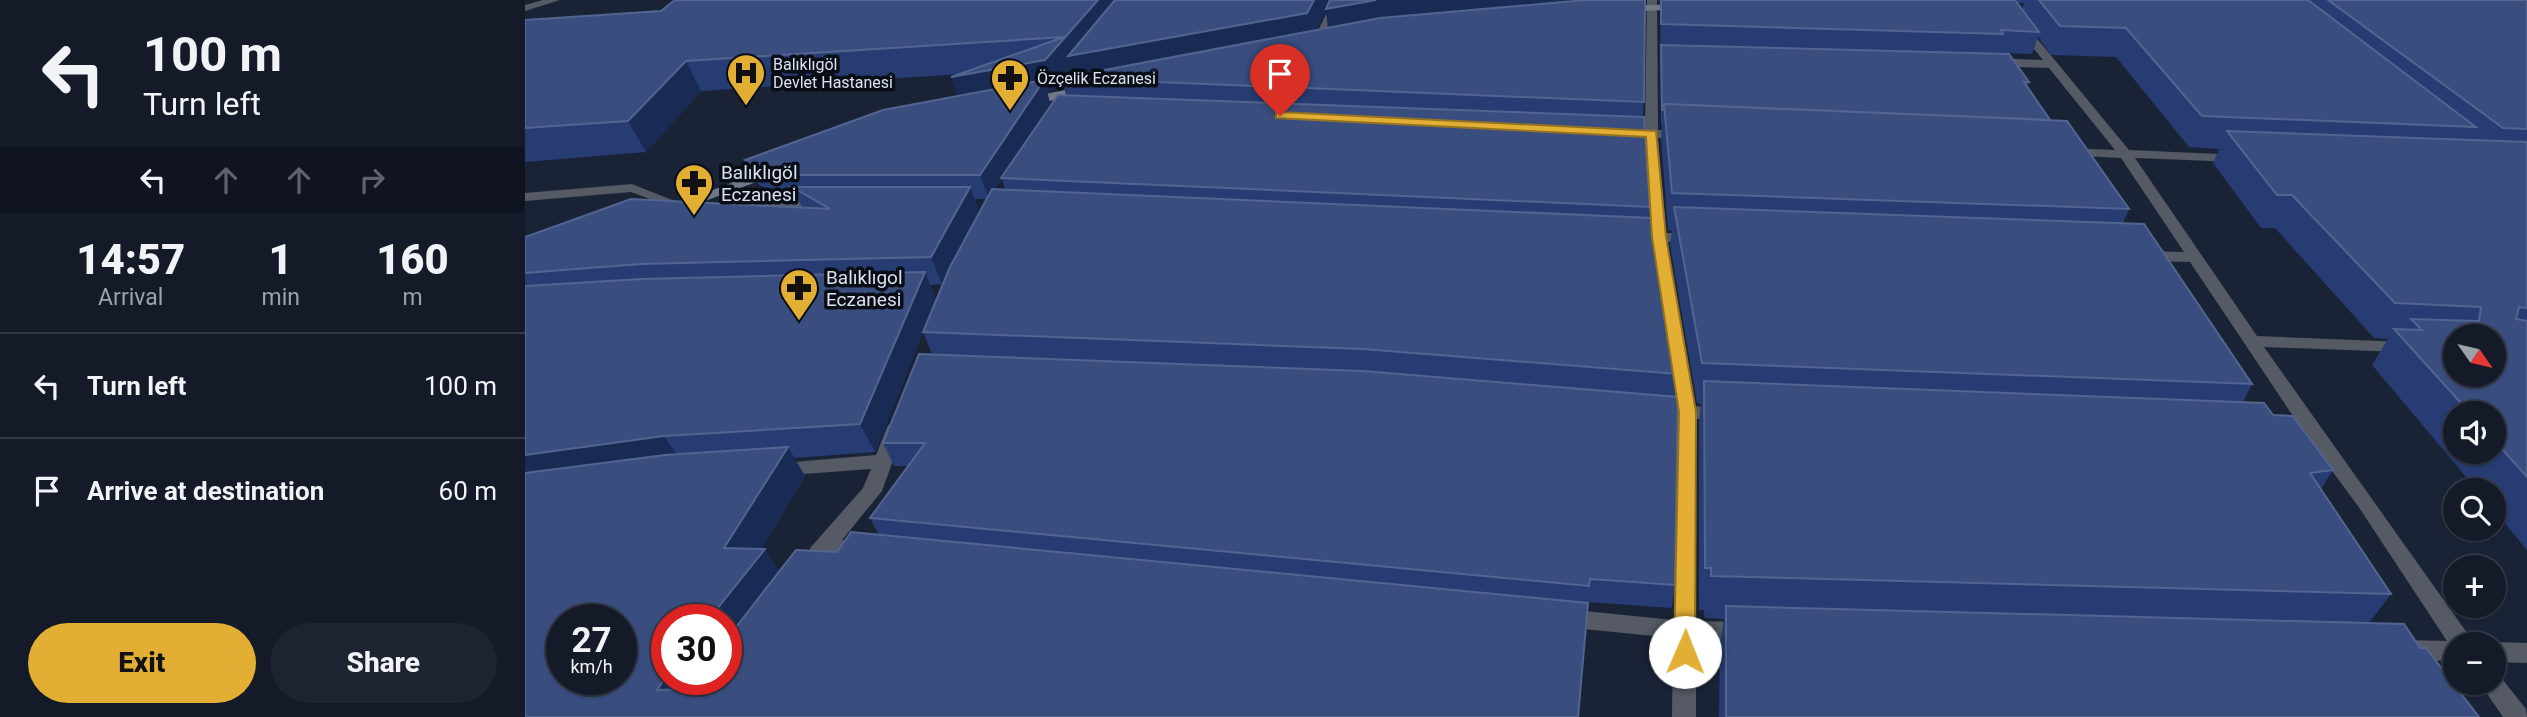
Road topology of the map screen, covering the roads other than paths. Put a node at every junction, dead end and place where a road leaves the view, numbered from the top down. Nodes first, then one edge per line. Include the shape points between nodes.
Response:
1 (555, 0) edge
2 (1338, 0) edge
3 (1651, 4) edge
4 (1701, 6) edge
5 (525, 8) edge
6 (1610, 9) edge
7 (2008, 9) edge
8 (1325, 42) joint
9 (1305, 46) edge
10 (1980, 62) edge
11 (2049, 64) junction
12 (1076, 74) edge
13 (1100, 87) edge
14 (1007, 105) edge
15 (1060, 108) junction
16 (1610, 131) edge
17 (1651, 134) junction
18 (1693, 136) edge
19 (2056, 152) edge
20 (2126, 155) junction
21 (2248, 159) edge
22 (785, 167) edge
23 (525, 197) edge
24 (838, 205) edge
25 (680, 206) junction
26 (654, 215) edge
27 (1618, 235) edge
28 (1659, 237) junction
29 (1714, 239) edge
30 (2126, 255) edge
31 (2194, 257) junction
32 (2251, 341) junction
33 (2443, 349) edge
34 (1634, 408) edge
35 (1687, 412) junction
36 (902, 414) edge
37 (1743, 415) edge
38 (2261, 436) edge
39 (2317, 438) junction
40 (882, 461) junction
41 (763, 470) edge
42 (825, 546) junction
43 (880, 551) edge
44 (809, 568) edge
45 (1546, 616) edge
46 (1685, 630) junction
47 (1767, 632) edge
48 (2454, 632) edge
49 (2386, 649) edge
50 (2443, 651) edge
51 (2506, 652) edge
52 (2527, 653) edge
53 (2501, 695) edge
54 (1684, 717) edge
55 (2517, 717) edge

1 - 5 street
2 - 8 street
3 - 4 street
3 - 6 street
3 - 17 street via 1658,52
7 - 11 street
8 - 9 street
10 - 11 street
11 - 20 street
12 - 15 street
13 - 15 street
14 - 15 street
16 - 17 street
17 - 18 street
17 - 28 street
19 - 20 street
20 - 21 street
20 - 31 street
22 - 25 street
23 - 25 street via 632,188
24 - 25 street
25 - 26 street
27 - 28 street
28 - 29 street
28 - 35 street
30 - 31 street
31 - 32 street
32 - 33 street
32 - 39 street
34 - 35 street
35 - 37 street
35 - 46 street
36 - 40 street
38 - 39 street
39 - 48 street
40 - 41 street
40 - 42 street via 871,491
42 - 43 street
42 - 44 street
45 - 46 street
46 - 47 street
46 - 54 street
49 - 50 street
51 - 52 street
53 - 55 street

